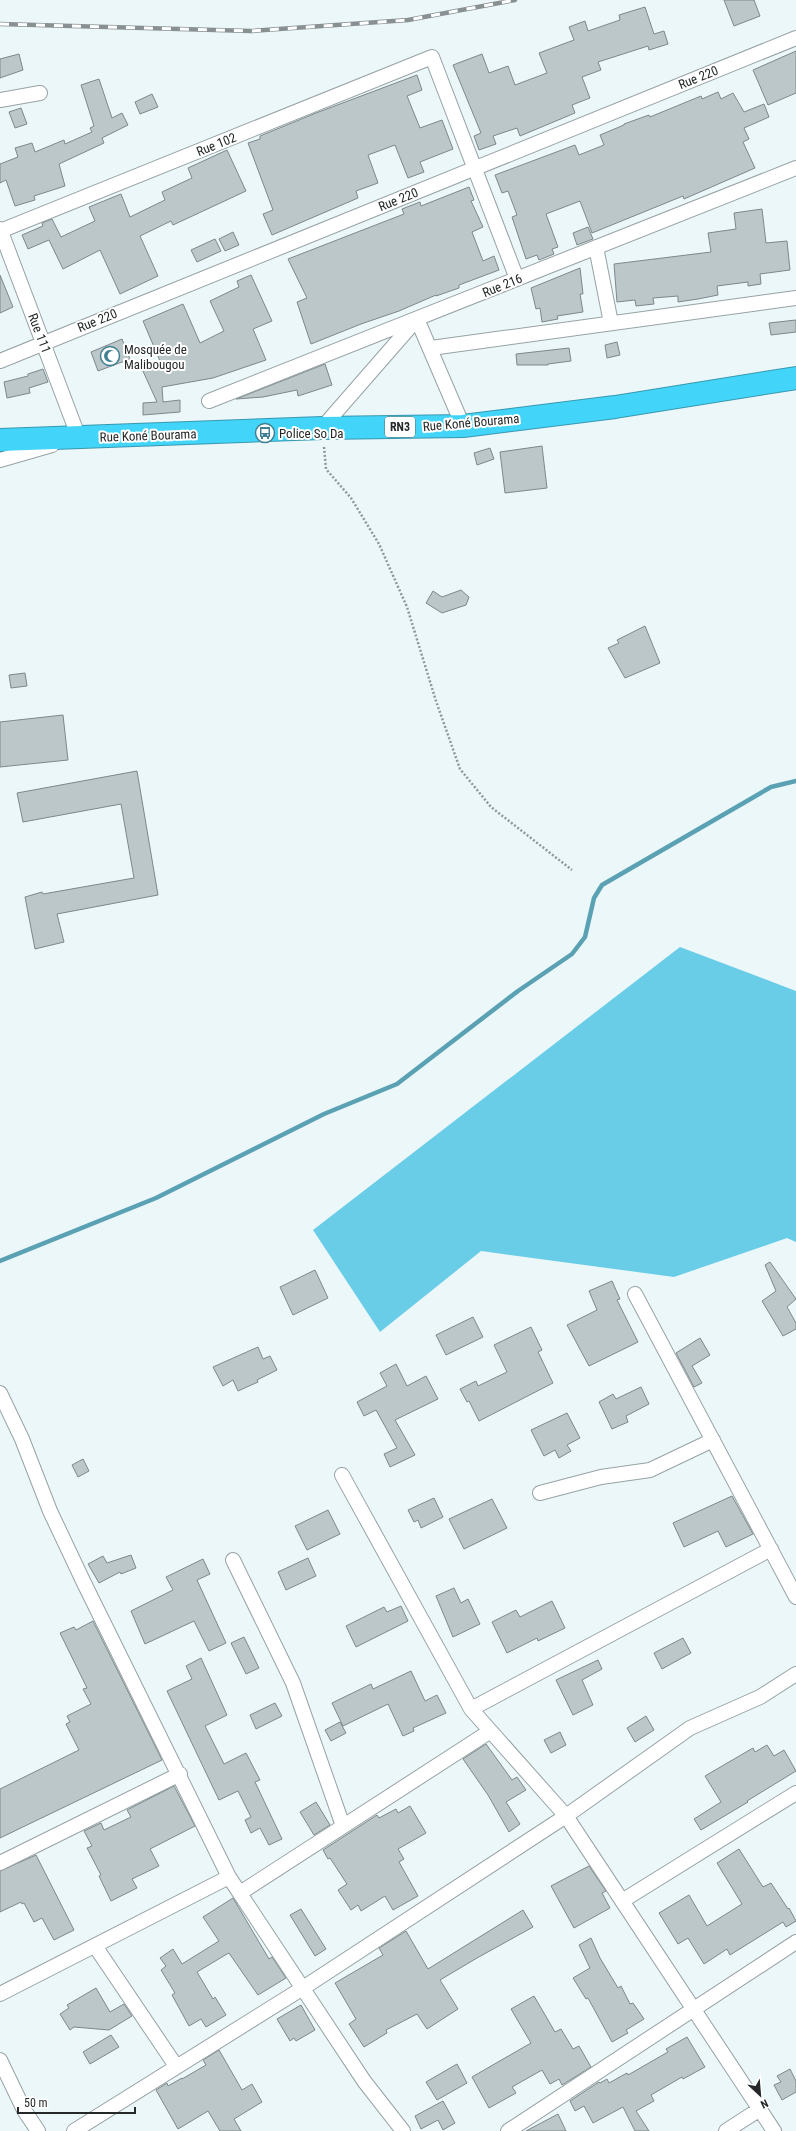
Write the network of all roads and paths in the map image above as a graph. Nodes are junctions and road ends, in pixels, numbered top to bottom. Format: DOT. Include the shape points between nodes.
graph roads {
  1 [pos="796,38"];
  2 [pos="40,93"];
  3 [pos="0,100"];
  4 [pos="474,168"];
  5 [pos="796,168"];
  6 [pos="0,230"];
  7 [pos="596,247"];
  8 [pos="517,279"];
  9 [pos="796,298"];
  10 [pos="417,319"];
  11 [pos="611,323"];
  12 [pos="43,342"];
  13 [pos="431,348"];
  14 [pos="0,361"];
  15 [pos="796,378"];
  16 [pos="209,401"];
  17 [pos="463,426"];
  18 [pos="322,428"];
  19 [pos="79,438"];
  20 [pos="0,440"];
  21 [pos="0,460"];
  22 [pos="572,870"];
  23 [pos="635,1294"];
  24 [pos="0,1393"];
  25 [pos="713,1440"];
  26 [pos="342,1475"];
  27 [pos="540,1493"];
  28 [pos="771,1549"];
  29 [pos="233,1560"];
  30 [pos="796,1597"];
  31 [pos="796,1674"];
  32 [pos="471,1709"];
  33 [pos="489,1732"];
  34 [pos="180,1774"];
  35 [pos="796,1793"];
  36 [pos="566,1816"];
  37 [pos="343,1826"];
  38 [pos="0,1863"];
  39 [pos="229,1877"];
  40 [pos="240,1893"];
  41 [pos="622,1901"];
  42 [pos="95,1946"];
  43 [pos="794,1949"];
  44 [pos="303,1988"];
  45 [pos="0,1994"];
  46 [pos="694,2009"];
  47 [pos="0,2060"];
  48 [pos="176,2066"];
  49 [pos="760,2109"];
  50 [pos="38,2131"];
  51 [pos="74,2131"];
  52 [pos="403,2131"];
  53 [pos="508,2131"];
  54 [pos="726,2131"];
  55 [pos="774,2131"];
  1 -- 4 [label="street, Rue 220"];
  2 -- 3 [label="street"];
  4 -- 6 [label="street, Rue 102" via="432,57"];
  4 -- 8 [label="street"];
  4 -- 12 [label="street, Rue 220"];
  5 -- 7 [label="street, Rue 216"];
  6 -- 12 [label="street, Rue 111"];
  7 -- 8 [label="street, Rue 216"];
  7 -- 11 [label="street"];
  8 -- 10 [label="street, Rue 216"];
  9 -- 11 [label="street"];
  10 -- 13 [label="street"];
  10 -- 16 [label="street, Rue 216"];
  10 -- 18 [label="street"];
  11 -- 13 [label="street"];
  12 -- 14 [label="street, Rue 220"];
  12 -- 19 [label="street, Rue 111"];
  13 -- 17 [label="street"];
  15 -- 17 [label="highway, Rue Koné Bourama / RN3" via="615,407"];
  17 -- 18 [label="highway, Rue Koné Bourama / RN3"];
  18 -- 19 [label="highway, Rue Koné Bourama / RN3"];
  18 -- 22 [label="path" via="326,469 351,498 379,544 407,608 460,769 491,807"];
  19 -- 20 [label="highway, Rue Koné Bourama / RN3"];
  19 -- 21 [label="street"];
  23 -- 25 [label="street"];
  24 -- 34 [label="street" via="84,1583"];
  25 -- 27 [label="street" via="650,1470 601,1477"];
  25 -- 28 [label="street"];
  26 -- 32 [label="street"];
  28 -- 30 [label="street"];
  28 -- 32 [label="street"];
  29 -- 37 [label="street" via="293,1683"];
  31 -- 36 [label="street" via="760,1697 690,1728"];
  32 -- 33 [label="street"];
  33 -- 36 [label="street"];
  33 -- 37 [label="street"];
  34 -- 38 [label="street"];
  34 -- 39 [label="street"];
  35 -- 41 [label="street"];
  36 -- 41 [label="street"];
  36 -- 44 [label="street"];
  37 -- 40 [label="street"];
  39 -- 40 [label="street"];
  39 -- 42 [label="street"];
  40 -- 44 [label="street"];
  41 -- 46 [label="street"];
  42 -- 45 [label="street"];
  42 -- 48 [label="street"];
  43 -- 46 [label="street"];
  44 -- 48 [label="street"];
  44 -- 52 [label="street" via="364,2081"];
  46 -- 49 [label="street"];
  46 -- 53 [label="street"];
  47 -- 50 [label="street" via="24,2110"];
  48 -- 51 [label="street"];
  49 -- 54 [label="street"];
  49 -- 55 [label="street"];
}
